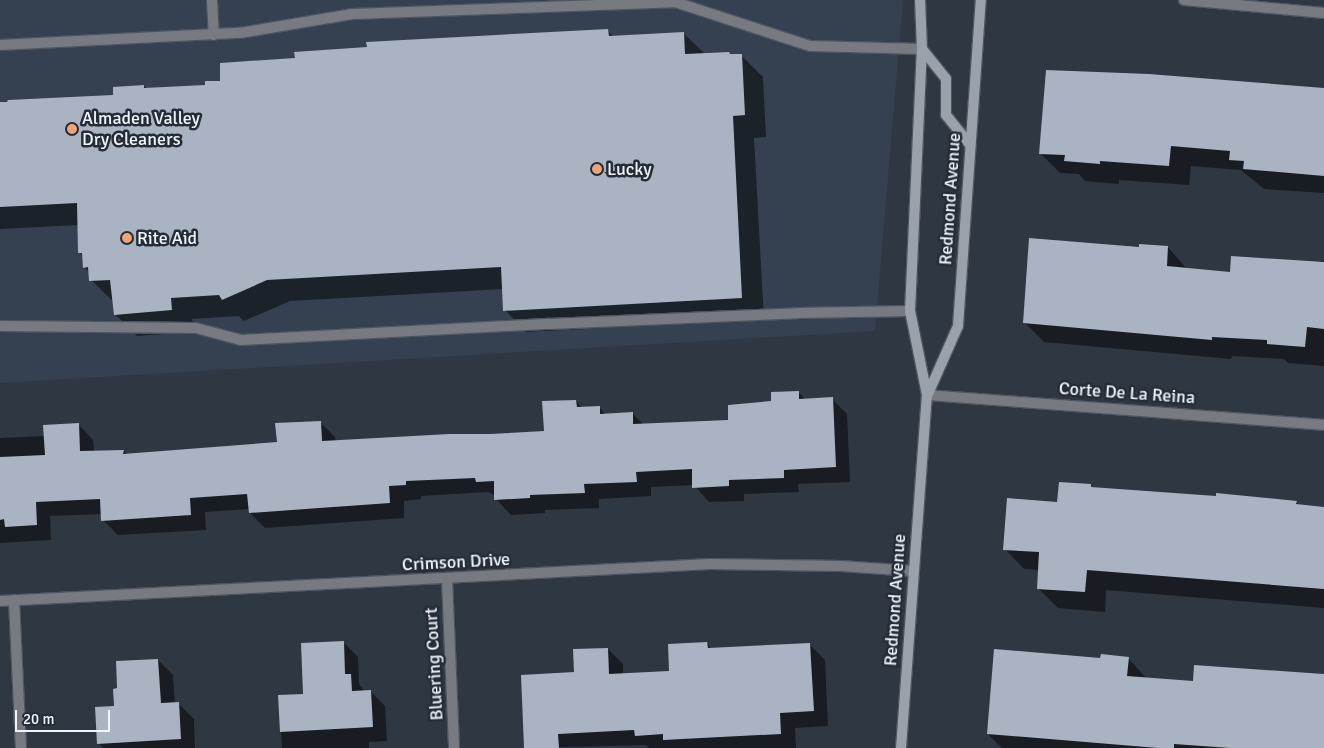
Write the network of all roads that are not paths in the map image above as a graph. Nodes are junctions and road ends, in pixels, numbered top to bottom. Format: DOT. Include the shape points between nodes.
graph roads {
  1 [pos="212,0"];
  2 [pos="920,0"];
  3 [pos="980,0"];
  4 [pos="1184,0"];
  5 [pos="1324,13"];
  6 [pos="214,35"];
  7 [pos="0,45"];
  8 [pos="922,50"];
  9 [pos="970,145"];
  10 [pos="910,311"];
  11 [pos="0,326"];
  12 [pos="928,394"];
  13 [pos="1324,425"];
  14 [pos="914,571"];
  15 [pos="447,579"];
  16 [pos="14,600"];
  17 [pos="0,601"];
  18 [pos="21,748"];
  19 [pos="454,748"];
  20 [pos="901,748"];
  1 -- 6 [label="street"];
  2 -- 8 [label="street, Redmond Avenue"];
  3 -- 9 [label="street, Redmond Avenue"];
  4 -- 5 [label="street"];
  6 -- 7 [label="street"];
  6 -- 8 [label="street" via="240,34 352,14 675,2 810,46"];
  8 -- 9 [label="street" via="946,79 946,115"];
  8 -- 10 [label="street, Redmond Avenue"];
  9 -- 12 [label="street, Redmond Avenue" via="958,326"];
  10 -- 11 [label="street" via="798,313 241,340 196,328"];
  10 -- 12 [label="street, Redmond Avenue"];
  12 -- 13 [label="street, Corte De La Reina"];
  12 -- 14 [label="street, Redmond Avenue"];
  14 -- 15 [label="street, Crimson Drive" via="710,564"];
  14 -- 20 [label="street, Redmond Avenue"];
  15 -- 16 [label="street, Crimson Drive"];
  15 -- 19 [label="street, Bluering Court"];
  16 -- 17 [label="street, Crimson Drive"];
  16 -- 18 [label="street"];
}
